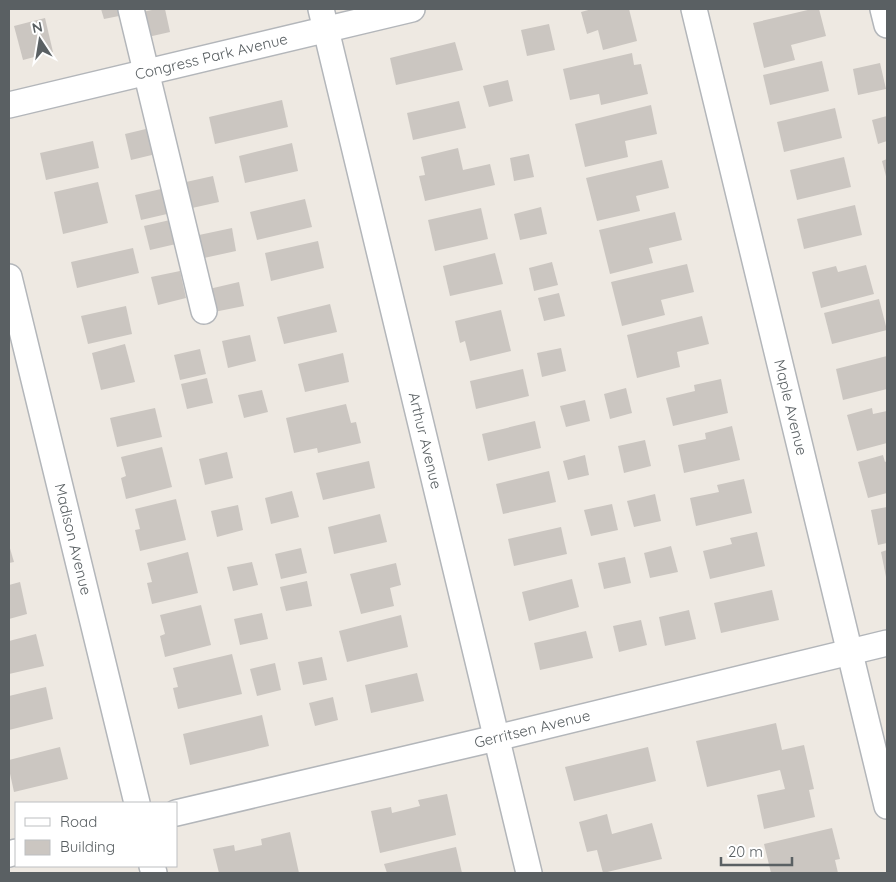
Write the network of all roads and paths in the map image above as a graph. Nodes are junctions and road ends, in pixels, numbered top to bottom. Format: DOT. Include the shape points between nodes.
graph roads {
  1 [pos="131,9"];
  2 [pos="412,9"];
  3 [pos="694,9"];
  4 [pos="883,9"];
  5 [pos="323,19"];
  6 [pos="887,26"];
  7 [pos="146,72"];
  8 [pos="9,105"];
  9 [pos="9,276"];
  10 [pos="204,311"];
  11 [pos="887,643"];
  12 [pos="849,652"];
  13 [pos="496,738"];
  14 [pos="137,802"];
  15 [pos="887,806"];
  16 [pos="178,813"];
  17 [pos="529,873"];
  1 -- 7 [label="street"];
  2 -- 5 [label="street, Congress Park Avenue"];
  3 -- 12 [label="street, Maple Avenue"];
  4 -- 6 [label="street"];
  5 -- 7 [label="street, Congress Park Avenue"];
  5 -- 13 [label="street, Arthur Avenue"];
  7 -- 8 [label="street, Congress Park Avenue"];
  7 -- 10 [label="street"];
  9 -- 14 [label="street, Madison Avenue"];
  11 -- 12 [label="street, Gerritsen Avenue"];
  12 -- 13 [label="street, Gerritsen Avenue"];
  12 -- 15 [label="street, Maple Avenue"];
  13 -- 16 [label="street, Gerritsen Avenue"];
  13 -- 17 [label="street, Arthur Avenue"];
}
